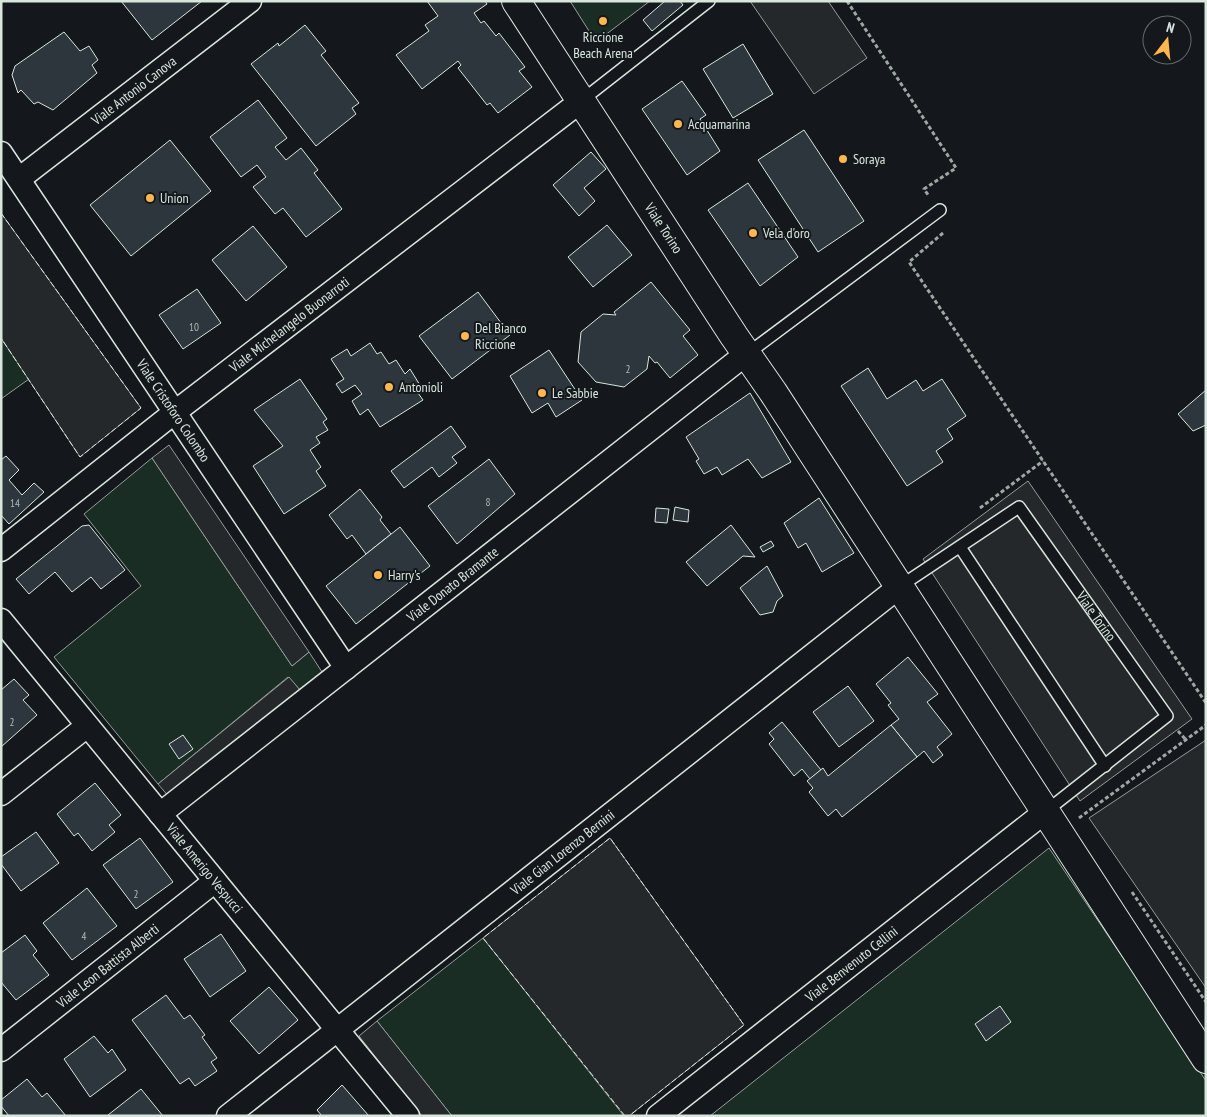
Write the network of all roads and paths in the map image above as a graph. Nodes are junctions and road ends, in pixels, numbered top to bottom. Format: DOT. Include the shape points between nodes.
graph roads {
  1 [pos="250,1"];
  2 [pos="516,1"];
  3 [pos="709,1"];
  4 [pos="847,1"];
  5 [pos="581,101"];
  6 [pos="1,153"];
  7 [pos="19,179"];
  8 [pos="940,210"];
  9 [pos="746,354"];
  10 [pos="175,412"];
  11 [pos="960,546"];
  12 [pos="1,550"];
  13 [pos="898,588"];
  14 [pos="1,620"];
  15 [pos="346,668"];
  16 [pos="1206,703"];
  17 [pos="1206,725"];
  18 [pos="87,726"];
  19 [pos="1105,766"];
  20 [pos="1,794"];
  21 [pos="160,814"];
  22 [pos="1052,823"];
  23 [pos="215,881"];
  24 [pos="337,1030"];
  25 [pos="1202,1044"];
  26 [pos="1,1050"];
  27 [pos="228,1116"];
  28 [pos="408,1116"];
  29 [pos="658,1116"];
  1 -- 7 [label="street, Viale Antonio Canova"];
  2 -- 5 [label="street, Viale Torino"];
  3 -- 5 [label="lane"];
  4 -- 8 [label="path" via="956,168 924,189"];
  5 -- 9 [label="street, Viale Torino"];
  5 -- 10 [label="street, Viale Michelangelo Buonarroti"];
  6 -- 7 [label="street, Viale Cristoforo Colombo"];
  7 -- 10 [label="street, Viale Cristoforo Colombo"];
  8 -- 9 [label="lane"];
  8 -- 16 [label="path" via="952,226 909,262"];
  9 -- 13 [label="street, Viale Torino"];
  9 -- 15 [label="street, Viale Donato Bramante"];
  10 -- 12 [label="street, Viale Michelangelo Buonarroti"];
  10 -- 15 [label="street, Viale Cristoforo Colombo"];
  11 -- 13 [label="lane, Viale Torino"];
  11 -- 19 [label="lane"];
  11 -- 19 [label="lane, Viale Torino" via="1020,507 1167,716"];
  13 -- 22 [label="street, Viale Torino"];
  13 -- 24 [label="street, Viale Gian Lorenzo Bernini"];
  14 -- 18 [label="street, Viale Amerigo Vespucci"];
  15 -- 21 [label="street, Viale Donato Bramante"];
  17 -- 22 [label="path"];
  18 -- 20 [label="street"];
  18 -- 21 [label="street, Viale Amerigo Vespucci"];
  19 -- 22 [label="lane, Viale Torino"];
  21 -- 23 [label="street, Viale Amerigo Vespucci"];
  22 -- 25 [label="street, Viale Torino"];
  22 -- 29 [label="street, Viale Benvenuto Cellini"];
  23 -- 24 [label="street, Viale Amerigo Vespucci"];
  23 -- 26 [label="street, Viale Leon Battista Alberti"];
  24 -- 27 [label="street, Viale Gian Lorenzo Bernini"];
  24 -- 28 [label="street, Viale Amerigo Vespucci"];
}
